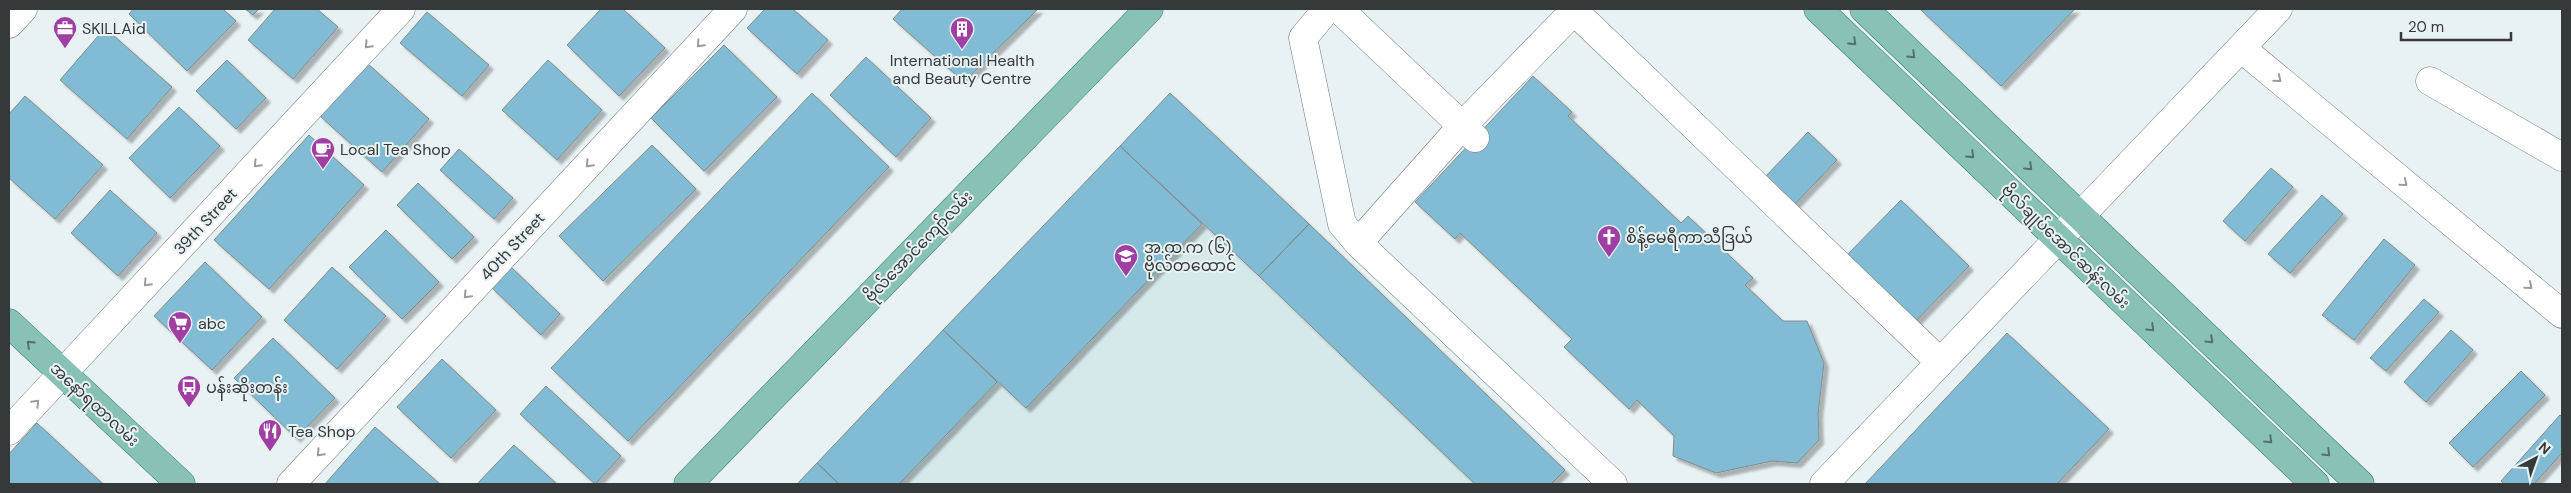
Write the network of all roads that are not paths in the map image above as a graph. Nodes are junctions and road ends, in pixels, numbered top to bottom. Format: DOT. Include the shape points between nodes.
graph roads {
  1 [pos="23,9"];
  2 [pos="401,9"];
  3 [pos="733,9"];
  4 [pos="1149,9"];
  5 [pos="1327,9"];
  6 [pos="1339,9"];
  7 [pos="1818,9"];
  8 [pos="1864,9"];
  9 [pos="2278,9"];
  10 [pos="1573,10"];
  11 [pos="9,24"];
  12 [pos="2241,48"];
  13 [pos="2430,81"];
  14 [pos="1469,132"];
  15 [pos="2562,156"];
  16 [pos="2081,217"];
  17 [pos="2060,240"];
  18 [pos="1358,243"];
  19 [pos="2562,314"];
  20 [pos="9,324"];
  21 [pos="1940,362"];
  22 [pos="63,374"];
  23 [pos="9,431"];
  24 [pos="181,484"];
  25 [pos="291,484"];
  26 [pos="688,484"];
  27 [pos="1613,484"];
  28 [pos="1824,484"];
  29 [pos="2315,484"];
  30 [pos="2360,484"];
  1 -- 11 [label="street"];
  2 -- 22 [label="street, 39th Street, one-way"];
  3 -- 25 [label="street, 40th Street, one-way"];
  4 -- 26 [label="main road, ဗိုလ်အောင်ကျော်လမ်း"];
  5 -- 18 [label="street" via="1303,38 1342,224"];
  6 -- 14 [label="street"];
  7 -- 17 [label="main road, ဗိုလ်ချုပ်အောင်ဆန်းလမ်း, one-way"];
  8 -- 16 [label="main road, ဗိုလ်ချုပ်အောင်ဆန်းလမ်း, one-way"];
  9 -- 12 [label="street"];
  10 -- 14 [label="street"];
  10 -- 21 [label="street"];
  12 -- 16 [label="street"];
  12 -- 19 [label="street, one-way"];
  13 -- 15 [label="street"];
  14 -- 18 [label="street"];
  16 -- 17 [label="street"];
  16 -- 30 [label="main road, ဗိုလ်ချုပ်အောင်ဆန်းလမ်း, one-way"];
  17 -- 21 [label="street"];
  17 -- 29 [label="main road, ဗိုလ်ချုပ်အောင်ဆန်းလမ်း, one-way"];
  18 -- 27 [label="street"];
  22 -- 20 [label="main road, အနော်ရထာလမ်း, one-way"];
  21 -- 28 [label="street"];
  23 -- 22 [label="street, 39th Street, one-way"];
  22 -- 24 [label="main road, အနော်ရထာလမ်း"];
}
